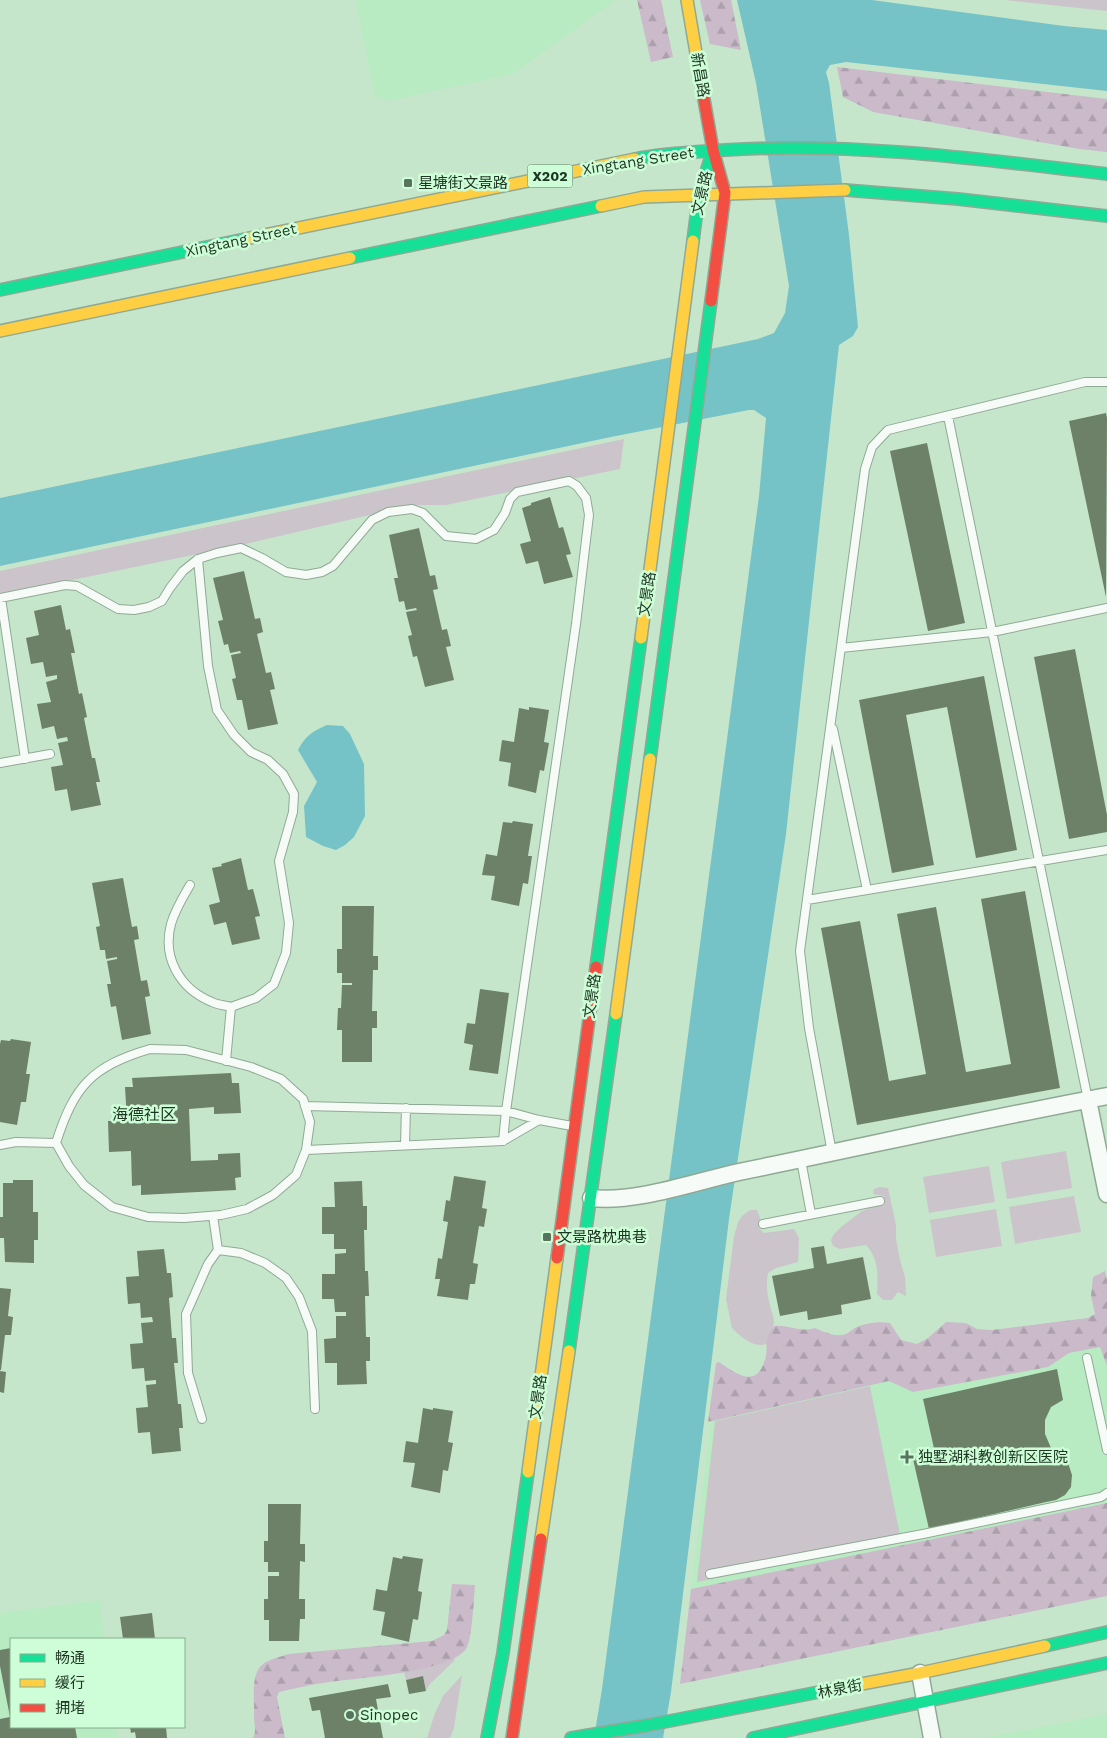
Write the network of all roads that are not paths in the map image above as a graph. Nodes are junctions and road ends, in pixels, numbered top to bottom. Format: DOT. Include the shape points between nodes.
graph roads {
  1 [pos="687,0"];
  2 [pos="713,150"];
  3 [pos="1107,174"];
  4 [pos="725,193"];
  5 [pos="699,194"];
  6 [pos="1107,216"];
  7 [pos="0,290"];
  8 [pos="0,331"];
  9 [pos="1107,382"];
  10 [pos="948,416"];
  11 [pos="198,559"];
  12 [pos="0,598"];
  13 [pos="1107,608"];
  14 [pos="992,632"];
  15 [pos="841,648"];
  16 [pos="831,722"];
  17 [pos="50,754"];
  18 [pos="26,759"];
  19 [pos="0,763"];
  20 [pos="1107,850"];
  21 [pos="1039,861"];
  22 [pos="190,885"];
  23 [pos="867,890"];
  24 [pos="807,900"];
  25 [pos="231,1006"];
  26 [pos="226,1060"];
  27 [pos="1107,1096"];
  28 [pos="1088,1100"];
  29 [pos="305,1106"];
  30 [pos="406,1108"];
  31 [pos="506,1111"];
  32 [pos="539,1120"];
  33 [pos="574,1126"];
  34 [pos="503,1141"];
  35 [pos="56,1143"];
  36 [pos="0,1145"];
  37 [pos="405,1145"];
  38 [pos="306,1150"];
  39 [pos="832,1153"];
  40 [pos="800,1160"];
  41 [pos="1107,1194"];
  42 [pos="591,1198"];
  43 [pos="880,1201"];
  44 [pos="811,1214"];
  45 [pos="213,1216"];
  46 [pos="763,1224"];
  47 [pos="218,1250"];
  48 [pos="1088,1358"];
  49 [pos="316,1409"];
  50 [pos="1104,1417"];
  51 [pos="202,1419"];
  52 [pos="1107,1450"];
  53 [pos="1107,1494"];
  54 [pos="710,1574"];
  55 [pos="1107,1632"];
  56 [pos="1107,1663"];
  57 [pos="920,1673"];
  58 [pos="926,1702"];
  59 [pos="487,1738"];
  60 [pos="512,1738"];
  61 [pos="571,1738"];
  62 [pos="753,1738"];
  63 [pos="932,1738"];
  1 -- 2 [label="main road, 新昌路"];
  2 -- 3 [label="main road, Xingtang Street / X202" via="842,148 961,157"];
  2 -- 4 [label="main road, 文景路"];
  2 -- 5 [label="main road, 文景路"];
  2 -- 7 [label="main road, Xingtang Street / X202" via="643,157"];
  4 -- 5 [label="main road"];
  4 -- 6 [label="main road" via="843,190"];
  4 -- 42 [label="main road, 文景路"];
  5 -- 8 [label="main road" via="644,197"];
  5 -- 33 [label="main road, 文景路"];
  9 -- 10 [label="lane" via="1085,382"];
  10 -- 14 [label="lane"];
  10 -- 15 [label="lane" via="888,430 872,447 864,469"];
  11 -- 12 [label="lane" via="183,571 162,601 134,610 118,609 87,590 65,585"];
  11 -- 25 [label="lane" via="208,666 217,710 234,735 251,752 268,760 283,774 294,794 293,812 278,860 289,923 286,953 274,984 256,998"];
  11 -- 31 [label="lane" via="241,548 286,572 306,575 333,566 372,520 388,512 412,509 423,513 446,536 476,539 494,530 510,498 517,492 569,481 586,498 589,515 576,624"];
  12 -- 18 [label="lane"];
  13 -- 14 [label="lane"];
  14 -- 15 [label="lane"];
  14 -- 21 [label="lane"];
  15 -- 16 [label="lane"];
  16 -- 23 [label="lane"];
  16 -- 24 [label="lane"];
  17 -- 18 [label="lane"];
  18 -- 19 [label="lane"];
  20 -- 21 [label="lane"];
  21 -- 23 [label="lane"];
  21 -- 28 [label="lane"];
  22 -- 25 [label="lane" via="171,924 169,948 174,969 188,987 212,1003"];
  23 -- 24 [label="lane"];
  24 -- 39 [label="lane" via="800,951 802,977"];
  25 -- 26 [label="lane"];
  26 -- 29 [label="lane" via="281,1079 303,1099"];
  26 -- 35 [label="lane" via="186,1050 150,1049 131,1054 91,1076 74,1098"];
  27 -- 28 [label="street"];
  28 -- 39 [label="street"];
  28 -- 41 [label="street"];
  29 -- 30 [label="lane"];
  29 -- 38 [label="lane" via="310,1122"];
  30 -- 31 [label="lane"];
  30 -- 37 [label="lane"];
  31 -- 32 [label="lane"];
  31 -- 34 [label="lane"];
  32 -- 33 [label="lane"];
  32 -- 34 [label="lane"];
  33 -- 59 [label="main road, 文景路" via="503,1653"];
  34 -- 37 [label="lane"];
  35 -- 36 [label="lane"];
  35 -- 45 [label="lane" via="84,1185 112,1207 148,1216"];
  37 -- 38 [label="lane"];
  38 -- 45 [label="lane" via="296,1176 273,1195 247,1209"];
  39 -- 40 [label="street"];
  40 -- 42 [label="street" via="656,1192 609,1200"];
  40 -- 44 [label="lane"];
  42 -- 60 [label="main road, 文景路"];
  43 -- 44 [label="lane"];
  44 -- 46 [label="lane"];
  45 -- 47 [label="lane"];
  47 -- 49 [label="lane" via="241,1252 265,1263 286,1278 299,1297 312,1331"];
  47 -- 51 [label="lane" via="208,1264 186,1314 188,1373"];
  48 -- 50 [label="lane"];
  50 -- 52 [label="lane"];
  53 -- 54 [label="lane" via="923,1534"];
  55 -- 57 [label="main road, 林泉街"];
  56 -- 58 [label="main road, 林泉街"];
  57 -- 58 [label="street"];
  57 -- 61 [label="main road, 林泉街"];
  58 -- 62 [label="main road, 林泉街"];
  58 -- 63 [label="street"];
}
